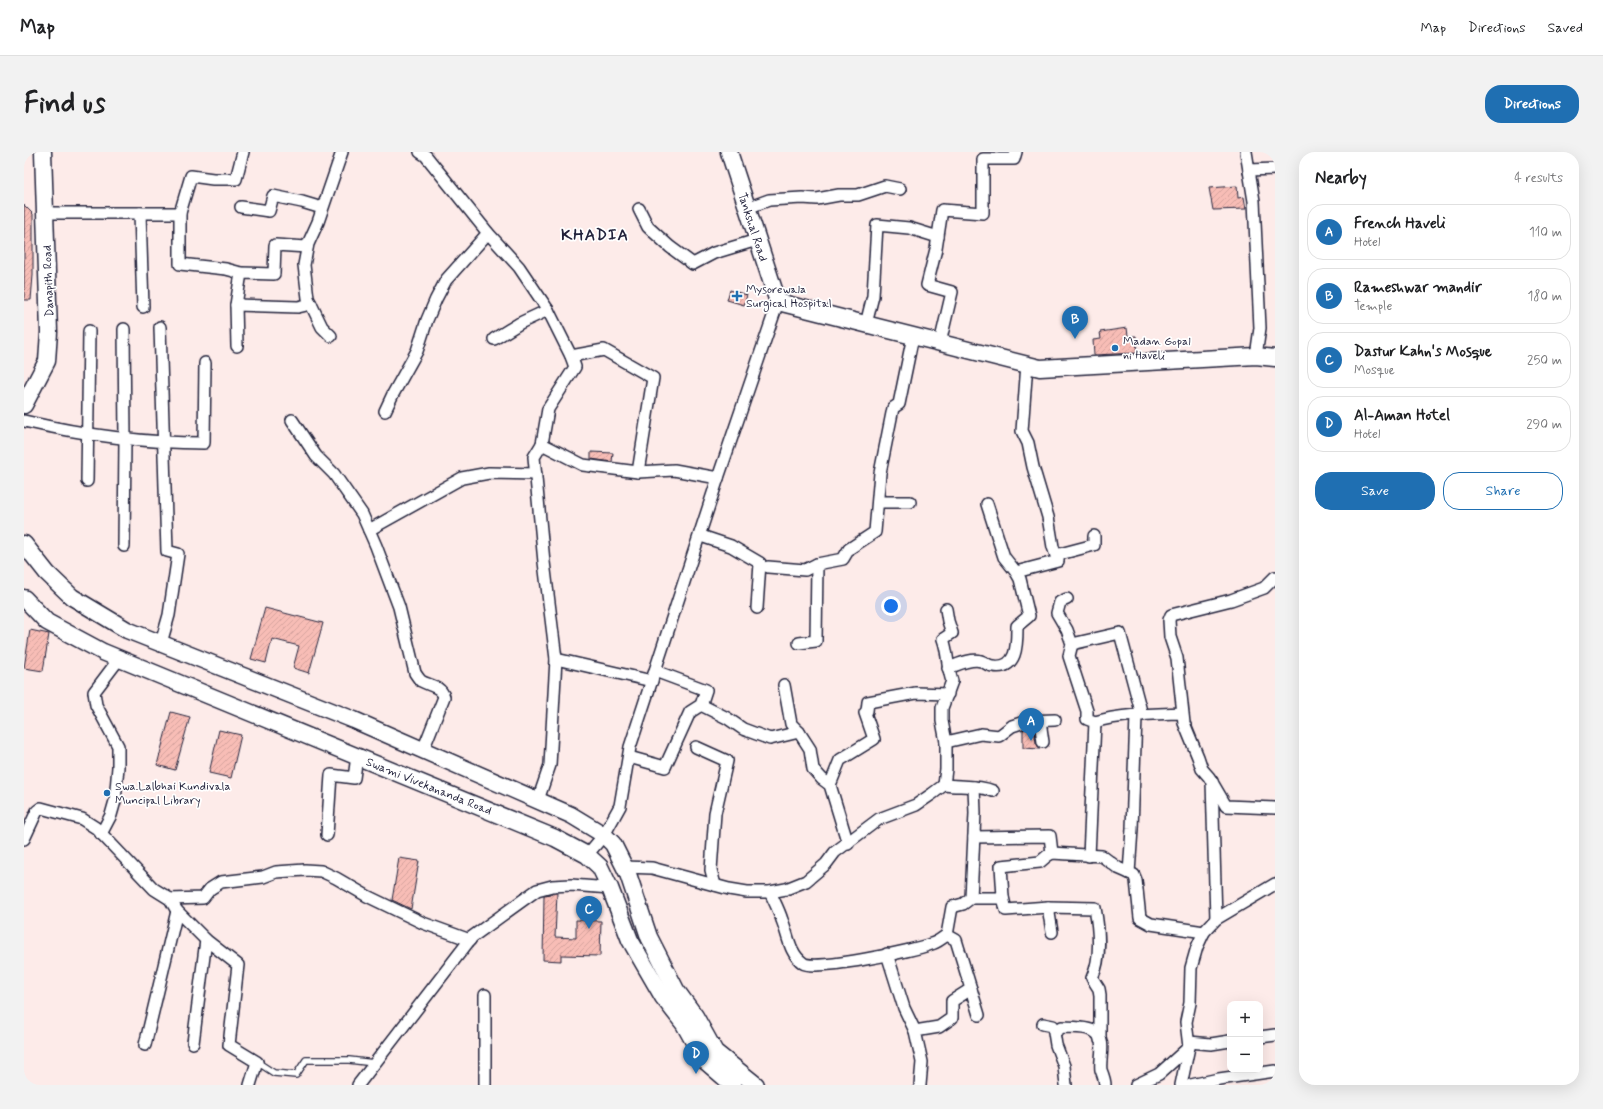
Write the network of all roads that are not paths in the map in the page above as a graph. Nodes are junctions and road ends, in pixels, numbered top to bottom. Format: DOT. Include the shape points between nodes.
graph roads {
  1 [pos="43,152"];
  2 [pos="242,152"];
  3 [pos="342,152"];
  4 [pos="420,152"];
  5 [pos="729,152"];
  6 [pos="1016,152"];
  7 [pos="1246,152"];
  8 [pos="1275,169"];
  9 [pos="1249,170"];
  10 [pos="900,189"];
  11 [pos="241,207"];
  12 [pos="322,208"];
  13 [pos="747,208"];
  14 [pos="639,209"];
  15 [pos="45,213"];
  16 [pos="140,213"];
  17 [pos="180,213"];
  18 [pos="488,233"];
  19 [pos="938,237"];
  20 [pos="757,240"];
  21 [pos="307,247"];
  22 [pos="241,273"];
  23 [pos="778,302"];
  24 [pos="311,304"];
  25 [pos="236,305"];
  26 [pos="143,307"];
  27 [pos="548,310"];
  28 [pos="866,324"];
  29 [pos="160,327"];
  30 [pos="124,329"];
  31 [pos="89,331"];
  32 [pos="331,336"];
  33 [pos="913,336"];
  34 [pos="494,339"];
  35 [pos="940,343"];
  36 [pos="237,346"];
  37 [pos="571,356"];
  38 [pos="1256,356"];
  39 [pos="1275,358"];
  40 [pos="205,363"];
  41 [pos="1027,364"];
  42 [pos="24,405"];
  43 [pos="385,411"];
  44 [pos="292,420"];
  45 [pos="24,421"];
  46 [pos="88,434"];
  47 [pos="125,439"];
  48 [pos="164,443"];
  49 [pos="542,444"];
  50 [pos="638,472"];
  51 [pos="536,474"];
  52 [pos="718,478"];
  53 [pos="87,481"];
  54 [pos="878,502"];
  55 [pos="910,502"];
  56 [pos="986,504"];
  57 [pos="369,530"];
  58 [pos="701,536"];
  59 [pos="1094,536"];
  60 [pos="24,544"];
  61 [pos="124,546"];
  62 [pos="1056,555"];
  63 [pos="817,564"];
  64 [pos="768,567"];
  65 [pos="1016,572"];
  66 [pos="1275,577"];
  67 [pos="24,598"];
  68 [pos="1067,599"];
  69 [pos="757,608"];
  70 [pos="946,609"];
  71 [pos="161,643"];
  72 [pos="799,643"];
  73 [pos="1072,644"];
  74 [pos="119,659"];
  75 [pos="556,659"];
  76 [pos="948,668"];
  77 [pos="654,676"];
  78 [pos="784,684"];
  79 [pos="948,694"];
  80 [pos="701,705"];
  81 [pos="1182,713"];
  82 [pos="1139,716"];
  83 [pos="1055,720"];
  84 [pos="1040,721"];
  85 [pos="1095,722"];
  86 [pos="798,732"];
  87 [pos="946,742"];
  88 [pos="1043,742"];
  89 [pos="696,747"];
  90 [pos="423,750"];
  91 [pos="357,756"];
  92 [pos="629,757"];
  93 [pos="1212,781"];
  94 [pos="830,785"];
  95 [pos="944,785"];
  96 [pos="974,787"];
  97 [pos="993,791"];
  98 [pos="538,800"];
  99 [pos="1275,808"];
  100 [pos="101,834"];
  101 [pos="327,835"];
  102 [pos="604,836"];
  103 [pos="974,837"];
  104 [pos="24,839"];
  105 [pos="848,844"];
  106 [pos="1052,854"];
  107 [pos="587,855"];
  108 [pos="1089,856"];
  109 [pos="625,867"];
  110 [pos="1129,873"];
  111 [pos="715,884"];
  112 [pos="1275,884"];
  113 [pos="610,888"];
  114 [pos="770,892"];
  115 [pos="971,898"];
  116 [pos="1003,898"];
  117 [pos="170,899"];
  118 [pos="1048,907"];
  119 [pos="177,911"];
  120 [pos="1216,919"];
  121 [pos="1052,932"];
  122 [pos="1204,932"];
  123 [pos="947,935"];
  124 [pos="206,940"];
  125 [pos="470,940"];
  126 [pos="887,954"];
  127 [pos="971,990"];
  128 [pos="485,995"];
  129 [pos="979,1014"];
  130 [pos="1043,1024"];
  131 [pos="915,1031"];
  132 [pos="1055,1032"];
  133 [pos="1275,1035"];
  134 [pos="1263,1037"];
  135 [pos="1100,1040"];
  136 [pos="1227,1042"];
  137 [pos="193,1043"];
  138 [pos="145,1045"];
  139 [pos="1189,1045"];
  140 [pos="257,1062"];
  141 [pos="374,1063"];
  142 [pos="1275,1071"];
  143 [pos="250,1085"];
  144 [pos="358,1085"];
  145 [pos="485,1085"];
  146 [pos="733,1085"];
  147 [pos="756,1085"];
  148 [pos="920,1085"];
  149 [pos="1066,1085"];
  150 [pos="1105,1085"];
  151 [pos="1136,1085"];
  152 [pos="1181,1085"];
  153 [pos="1191,1085"];
  1 -- 15 [label="main road, Danapith Road"];
  2 -- 17 [label="street" via="236,179 191,176"];
  3 -- 12 [label="street"];
  4 -- 18 [label="street" via="426,156"];
  5 -- 13 [label="main road, Tankshal Road"];
  6 -- 19 [label="street" via="1014,159 983,159 983,213 942,210"];
  7 -- 9 [label="street"];
  8 -- 9 [label="street"];
  9 -- 38 [label="street" via="1254,201 1260,328"];
  10 -- 13 [label="street" via="885,186 858,195 769,200"];
  11 -- 12 [label="street" via="270,211 273,196"];
  12 -- 21 [label="street"];
  13 -- 20 [label="main road, Tankshal Road"];
  14 -- 20 [label="street" via="648,227 693,264 714,253"];
  15 -- 16 [label="street"];
  15 -- 42 [label="main road, Danapith Road" via="49,332 47,361"];
  16 -- 17 [label="street"];
  16 -- 26 [label="street"];
  17 -- 22 [label="street" via="180,264"];
  18 -- 27 [label="street" via="519,267"];
  18 -- 43 [label="street" via="446,280 430,313 418,351"];
  19 -- 28 [label="street" via="909,228 878,225 873,296"];
  19 -- 35 [label="street" via="927,285 952,292"];
  20 -- 23 [label="main road, Tankshal Road"];
  21 -- 22 [label="street" via="275,245 274,274"];
  21 -- 24 [label="street" via="304,272"];
  22 -- 25 [label="street"];
  23 -- 28 [label="main road"];
  23 -- 52 [label="street"];
  24 -- 25 [label="street" via="298,307"];
  24 -- 32 [label="street" via="322,327"];
  25 -- 36 [label="street"];
  27 -- 34 [label="street"];
  27 -- 37 [label="street"];
  28 -- 33 [label="main road"];
  29 -- 48 [label="street"];
  30 -- 47 [label="street"];
  31 -- 46 [label="street"];
  33 -- 35 [label="main road"];
  33 -- 54 [label="street" via="899,404 893,408 880,474"];
  35 -- 41 [label="main road"];
  37 -- 49 [label="street" via="574,367 548,409"];
  37 -- 50 [label="street" via="604,350 653,378"];
  38 -- 39 [label="main road"];
  38 -- 41 [label="main road" via="1040,368"];
  40 -- 48 [label="street" via="204,443"];
  41 -- 62 [label="street" via="1022,431 1028,443"];
  44 -- 57 [label="street" via="316,456 334,474 362,514"];
  45 -- 46 [label="street"];
  46 -- 47 [label="street"];
  46 -- 53 [label="street"];
  47 -- 48 [label="street"];
  47 -- 61 [label="street"];
  48 -- 71 [label="street" via="167,550 178,554"];
  49 -- 50 [label="street" via="583,465"];
  49 -- 51 [label="street" via="534,457"];
  50 -- 52 [label="street" via="674,470"];
  51 -- 57 [label="street" via="489,473 462,478"];
  51 -- 75 [label="street"];
  52 -- 58 [label="street"];
  54 -- 55 [label="street"];
  54 -- 63 [label="street" via="875,532 849,550 843,559"];
  56 -- 65 [label="street" via="1004,557"];
  57 -- 90 [label="street" via="399,607 415,673 420,680 443,692 444,697"];
  58 -- 69 [label="street" via="731,546 760,563"];
  58 -- 77 [label="street"];
  59 -- 62 [label="street" via="1094,546"];
  60 -- 71 [label="main road" via="47,573 72,597 127,630"];
  62 -- 65 [label="street" via="1058,561"];
  63 -- 64 [label="street" via="805,570"];
  63 -- 72 [label="street" via="816,640"];
  65 -- 76 [label="street" via="1029,616 1017,626 1014,657 1004,666 973,661"];
  66 -- 81 [label="street" via="1264,588 1231,600 1171,615 1168,620 1177,658"];
  67 -- 74 [label="main road, Swami Vivekananda Road" via="47,622"];
  68 -- 73 [label="street" via="1060,602 1057,613"];
  70 -- 76 [label="street" via="952,632 943,639"];
  71 -- 90 [label="main road"];
  73 -- 82 [label="street" via="1120,633"];
  73 -- 85 [label="street" via="1069,656 1087,711 1087,719"];
  74 -- 91 [label="main road, Swami Vivekananda Road"];
  74 -- 100 [label="street" via="94,692 96,704 118,746 115,801 111,816"];
  75 -- 77 [label="street"];
  75 -- 98 [label="street" via="550,765"];
  76 -- 79 [label="street" via="952,681"];
  77 -- 80 [label="street" via="706,690"];
  77 -- 92 [label="street"];
  78 -- 86 [label="street" via="791,724"];
  79 -- 87 [label="street" via="942,708"];
  79 -- 94 [label="street" via="916,693 868,702 865,713 874,740 840,760"];
  80 -- 86 [label="street" via="743,729 770,739"];
  80 -- 92 [label="street" via="690,712 665,767"];
  81 -- 82 [label="street"];
  81 -- 93 [label="street" via="1202,769"];
  82 -- 85 [label="street"];
  82 -- 110 [label="street"];
  83 -- 84 [label="street"];
  84 -- 87 [label="street" via="1027,721 1012,726 999,736 981,734"];
  84 -- 88 [label="street"];
  85 -- 108 [label="street"];
  86 -- 94 [label="street" via="810,749 814,769"];
  87 -- 95 [label="street"];
  89 -- 111 [label="street" via="727,761 715,813 710,870"];
  90 -- 98 [label="main road"];
  91 -- 101 [label="street" via="354,778 331,775"];
  91 -- 107 [label="main road, Swami Vivekananda Road" via="555,838"];
  92 -- 102 [label="street" via="620,806"];
  93 -- 99 [label="street" via="1226,806"];
  93 -- 120 [label="street"];
  94 -- 105 [label="street"];
  95 -- 96 [label="street"];
  95 -- 105 [label="street" via="916,805 879,819"];
  96 -- 97 [label="street" via="984,787"];
  96 -- 103 [label="street"];
  98 -- 102 [label="main road" via="571,815"];
  100 -- 104 [label="street" via="82,819 41,808 37,811"];
  100 -- 117 [label="street" via="154,889"];
  102 -- 107 [label="street"];
  102 -- 109 [label="main road" via="613,844"];
  103 -- 106 [label="street" via="1050,836"];
  103 -- 115 [label="street"];
  105 -- 114 [label="street" via="835,852 826,864 806,881"];
  106 -- 108 [label="street"];
  106 -- 116 [label="street" via="1040,862 1002,866"];
  107 -- 113 [label="main road, Swami Vivekananda Road" via="600,867"];
  108 -- 110 [label="street" via="1102,856"];
  109 -- 111 [label="street" via="652,868"];
  109 -- 147 [label="main road" via="649,937 676,990 695,1016 715,1052"];
  110 -- 122 [label="street" via="1134,875 1136,880 1140,918 1150,924"];
  111 -- 114 [label="street" via="747,892"];
  112 -- 120 [label="street"];
  113 -- 125 [label="street" via="571,885 537,890"];
  113 -- 146 [label="main road, Swami Vivekananda Road" via="630,940 663,997 684,1024 704,1060"];
  114 -- 126 [label="street" via="788,940 804,964 814,966 844,963"];
  115 -- 116 [label="street"];
  115 -- 123 [label="street" via="952,907"];
  116 -- 118 [label="street" via="1006,910"];
  117 -- 119 [label="street"];
  117 -- 125 [label="street" via="203,898 210,889 221,882 263,877 276,872 321,871 423,923"];
  118 -- 121 [label="street"];
  118 -- 135 [label="street" via="1097,904 1099,947 1097,967 1092,978 1099,989"];
  119 -- 124 [label="street"];
  119 -- 138 [label="street"];
  120 -- 122 [label="street"];
  122 -- 139 [label="street" via="1191,968 1190,1003 1186,1022"];
  123 -- 126 [label="street" via="932,944"];
  123 -- 127 [label="street" via="956,940"];
  124 -- 137 [label="street"];
  124 -- 140 [label="street" via="238,965 230,1045"];
  125 -- 141 [label="street"];
  126 -- 131 [label="street" via="904,1008"];
  127 -- 129 [label="street"];
  127 -- 131 [label="street" via="952,1001 952,1018 938,1027"];
  128 -- 145 [label="street"];
  130 -- 132 [label="street" via="1053,1026"];
  131 -- 148 [label="street" via="922,1062"];
  132 -- 135 [label="street" via="1062,1027 1088,1029 1096,1032"];
  132 -- 149 [label="street"];
  133 -- 134 [label="street"];
  135 -- 150 [label="street" via="1101,1069"];
  136 -- 139 [label="street"];
  139 -- 151 [label="street" via="1159,1074"];
  139 -- 152 [label="street"];
  140 -- 141 [label="lane" via="274,1073 296,1075 306,1060"];
  140 -- 143 [label="street"];
  141 -- 144 [label="street"];
  142 -- 153 [label="street"];
}
